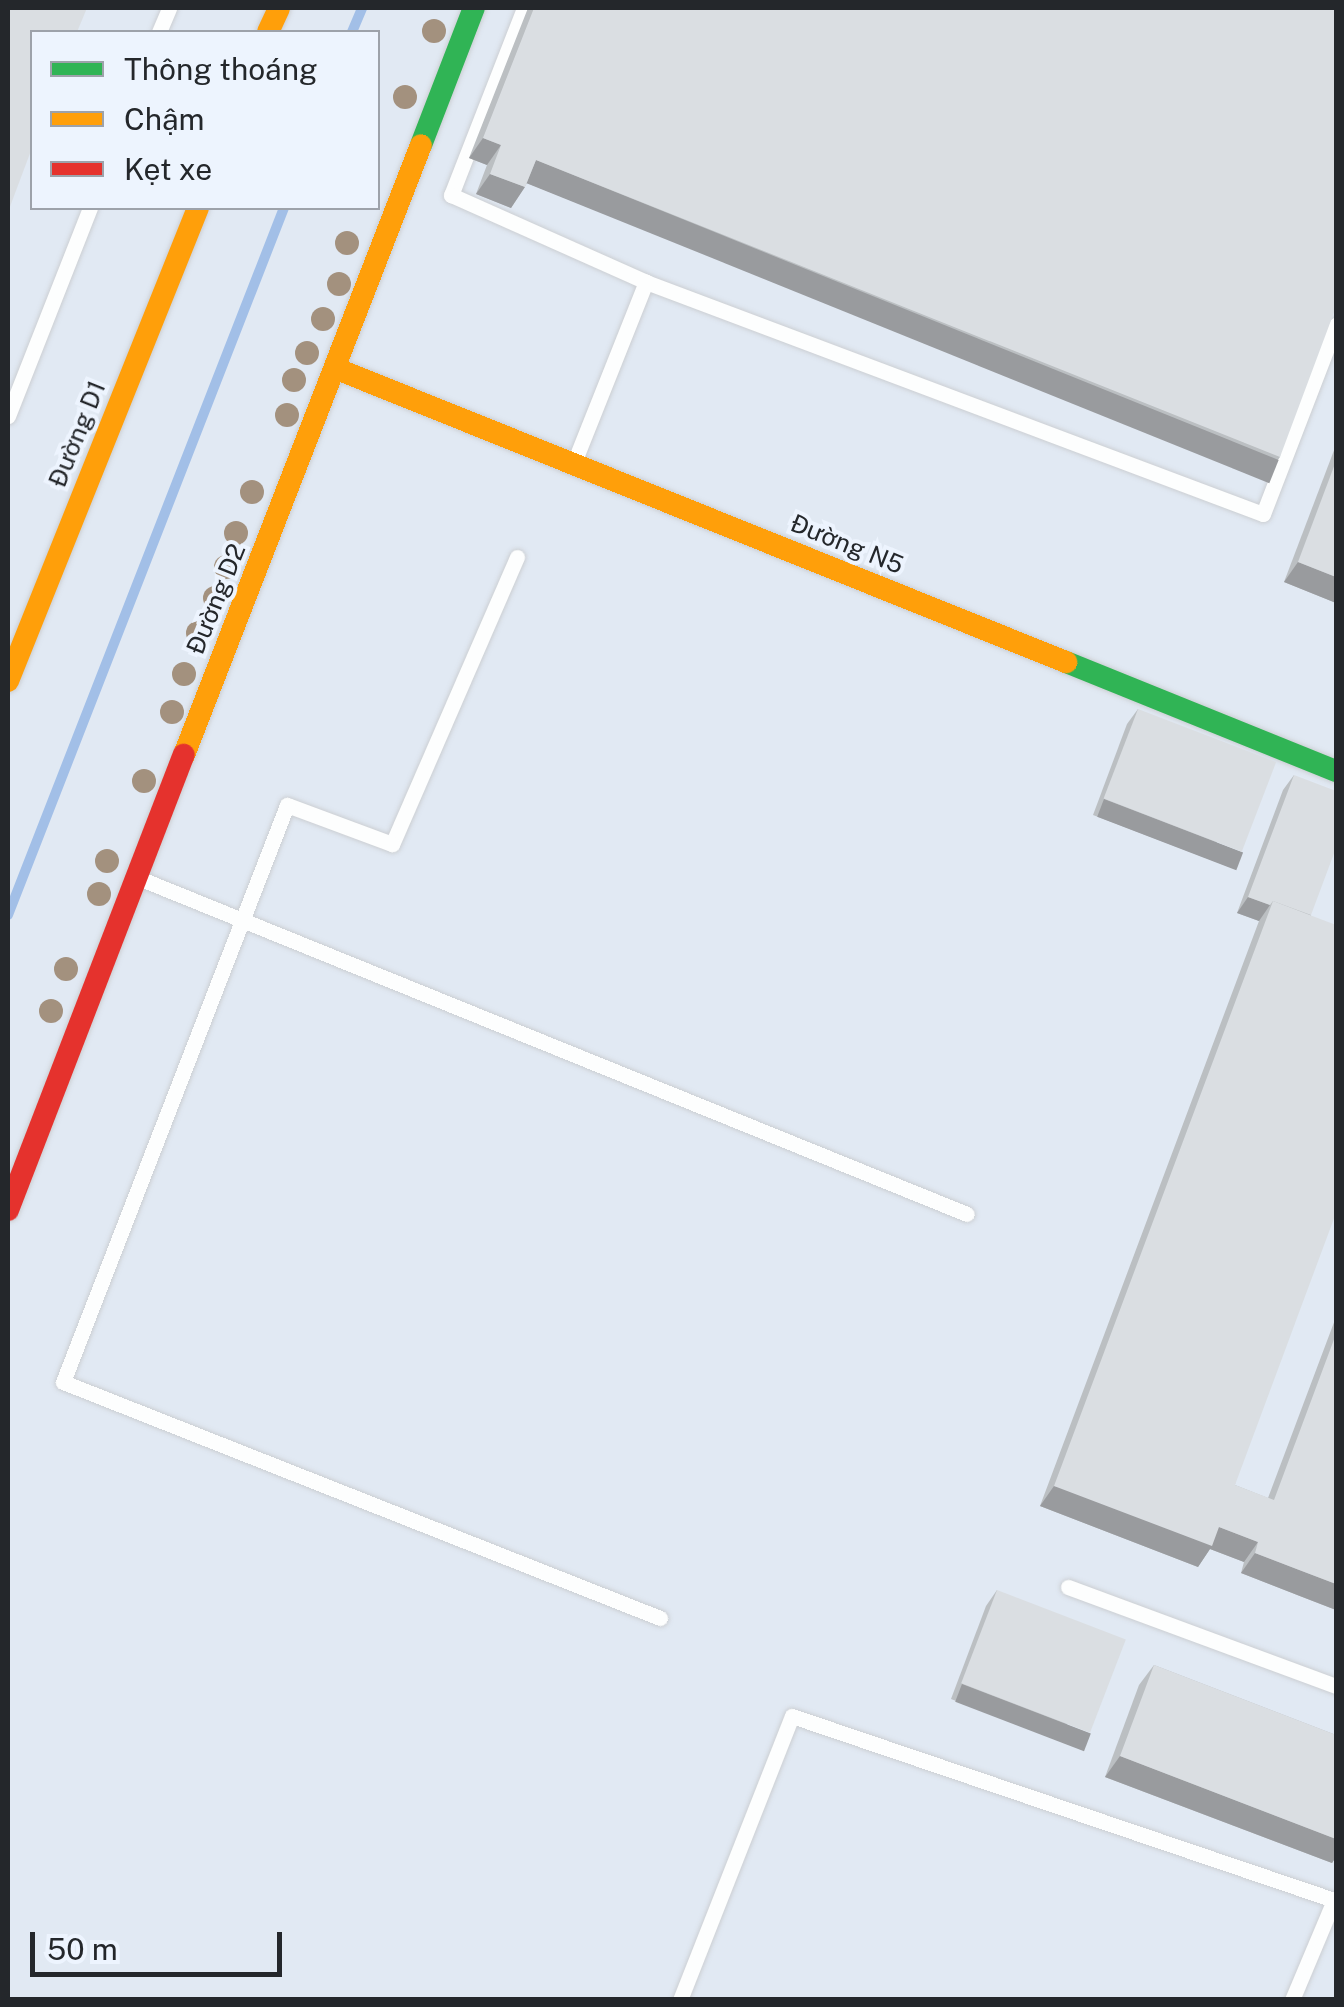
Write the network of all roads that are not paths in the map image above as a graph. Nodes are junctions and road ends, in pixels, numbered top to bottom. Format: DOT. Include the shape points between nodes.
graph roads {
  1 [pos="474,8"];
  2 [pos="524,8"];
  3 [pos="89,210"];
  4 [pos="197,210"];
  5 [pos="646,282"];
  6 [pos="1336,326"];
  7 [pos="337,369"];
  8 [pos="8,416"];
  9 [pos="574,464"];
  10 [pos="517,557"];
  11 [pos="8,682"];
  12 [pos="1336,771"];
  13 [pos="136,878"];
  14 [pos="242,919"];
  15 [pos="8,1210"];
  16 [pos="967,1214"];
  17 [pos="1068,1587"];
  18 [pos="660,1618"];
  19 [pos="1336,1686"];
  20 [pos="680,2000"];
  21 [pos="1292,2000"];
  1 -- 7 [label="street, Đường D2"];
  2 -- 5 [label="lane" via="452,195"];
  3 -- 8 [label="lane"];
  4 -- 11 [label="street, Đường D1"];
  5 -- 6 [label="lane" via="1263,514"];
  5 -- 9 [label="lane"];
  7 -- 9 [label="street, Đường N5"];
  7 -- 13 [label="street, Đường D2"];
  9 -- 12 [label="street, Đường N5"];
  10 -- 14 [label="lane" via="392,844 286,806"];
  13 -- 14 [label="lane"];
  13 -- 15 [label="street, Đường D2"];
  14 -- 16 [label="lane"];
  14 -- 18 [label="lane" via="63,1382"];
  17 -- 19 [label="lane"];
  20 -- 21 [label="lane" via="792,1716 1334,1900"];
}
